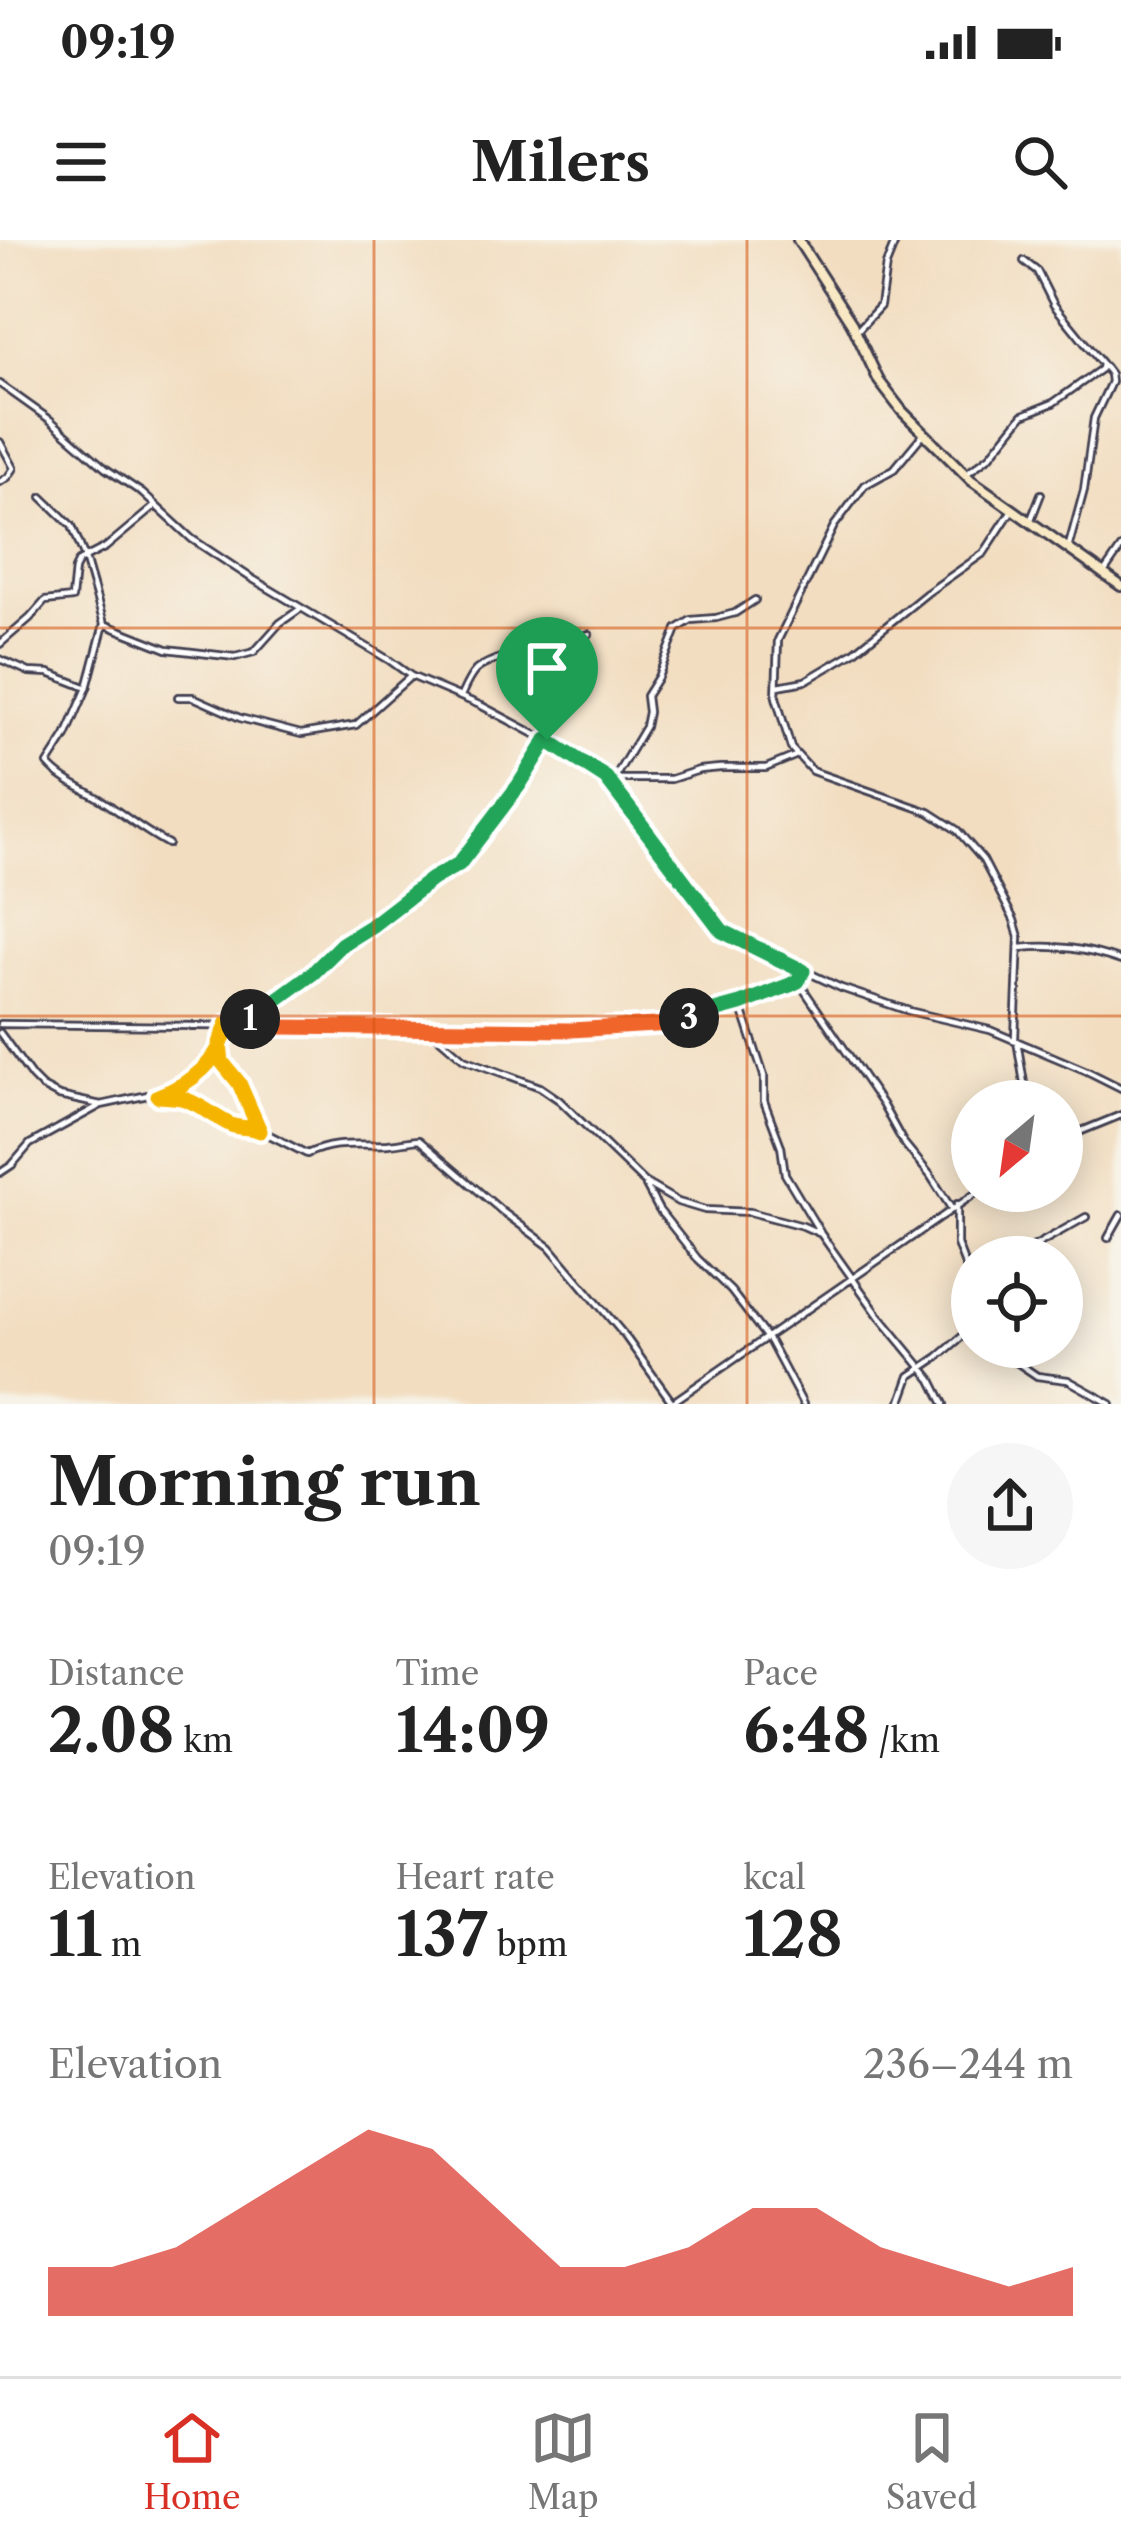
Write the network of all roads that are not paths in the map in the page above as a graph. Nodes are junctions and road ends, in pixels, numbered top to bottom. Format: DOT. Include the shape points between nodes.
graph roads {
  1 [pos="788,240"];
  2 [pos="896,240"];
  3 [pos="801,244"];
  4 [pos="1024,261"];
  5 [pos="855,332"];
  6 [pos="1102,364"];
  7 [pos="0,384"];
  8 [pos="5,393"];
  9 [pos="924,433"];
  10 [pos="0,442"];
  11 [pos="965,475"];
  12 [pos="0,482"];
  13 [pos="1042,494"];
  14 [pos="42,496"];
  15 [pos="155,506"];
  16 [pos="1012,510"];
  17 [pos="1030,522"];
  18 [pos="1121,548"];
  19 [pos="1068,549"];
  20 [pos="85,558"];
  21 [pos="1103,574"];
  22 [pos="1121,586"];
  23 [pos="755,600"];
  24 [pos="300,609"];
  25 [pos="104,624"];
  26 [pos="589,634"];
  27 [pos="0,644"];
  28 [pos="0,659"];
  29 [pos="411,676"];
  30 [pos="776,686"];
  31 [pos="87,688"];
  32 [pos="461,696"];
  33 [pos="178,697"];
  34 [pos="547,740"];
  35 [pos="795,756"];
  36 [pos="610,779"];
  37 [pos="167,844"];
  38 [pos="1020,948"];
  39 [pos="1121,961"];
  40 [pos="803,971"];
  41 [pos="798,981"];
  42 [pos="740,1004"];
  43 [pos="0,1024"];
  44 [pos="227,1024"];
  45 [pos="241,1026"];
  46 [pos="428,1028"];
  47 [pos="0,1033"];
  48 [pos="1016,1041"];
  49 [pos="220,1043"];
  50 [pos="1024,1080"];
  51 [pos="1121,1088"];
  52 [pos="158,1096"];
  53 [pos="101,1105"];
  54 [pos="1121,1115"];
  55 [pos="1083,1130"];
  56 [pos="260,1131"];
  57 [pos="0,1173"];
  58 [pos="644,1182"];
  59 [pos="951,1202"];
  60 [pos="951,1208"];
  61 [pos="1121,1215"];
  62 [pos="1086,1217"];
  63 [pos="821,1234"];
  64 [pos="1052,1236"];
  65 [pos="1108,1238"];
  66 [pos="851,1279"];
  67 [pos="766,1337"];
  68 [pos="951,1345"];
  69 [pos="1024,1368"];
  70 [pos="922,1369"];
  71 [pos="671,1403"];
  72 [pos="803,1404"];
  73 [pos="901,1404"];
  74 [pos="944,1404"];
  75 [pos="1111,1404"];
  1 -- 3 [label="street"];
  2 -- 5 [label="street" via="880,306"];
  3 -- 5 [label="main road"];
  4 -- 6 [label="street"];
  5 -- 9 [label="main road" via="883,388"];
  6 -- 11 [label="street" via="1053,404 1023,415"];
  6 -- 19 [label="street" via="1111,382 1094,418"];
  7 -- 8 [label="street"];
  8 -- 15 [label="street" via="41,412"];
  9 -- 11 [label="main road"];
  9 -- 30 [label="street" via="894,469 865,485 834,526 778,640"];
  10 -- 12 [label="street" via="14,468"];
  11 -- 16 [label="main road"];
  13 -- 17 [label="street"];
  14 -- 20 [label="street" via="72,526"];
  15 -- 20 [label="street"];
  15 -- 24 [label="street"];
  16 -- 17 [label="main road"];
  16 -- 30 [label="street" via="984,553 854,652 805,681"];
  17 -- 19 [label="main road"];
  18 -- 21 [label="street"];
  19 -- 21 [label="main road"];
  20 -- 25 [label="street"];
  20 -- 27 [label="street" via="75,569 72,598 45,601"];
  21 -- 22 [label="main road"];
  23 -- 36 [label="street" via="679,626 646,696 645,727"];
  24 -- 25 [label="street" via="254,652 235,657 167,649"];
  24 -- 29 [label="street"];
  25 -- 31 [label="street"];
  26 -- 32 [label="street" via="481,666"];
  28 -- 31 [label="street"];
  29 -- 32 [label="street"];
  29 -- 33 [label="street" via="356,725 301,734"];
  30 -- 35 [label="street"];
  31 -- 37 [label="street" via="48,764"];
  32 -- 34 [label="street"];
  34 -- 36 [label="street"];
  34 -- 45 [label="street" via="459,864"];
  35 -- 36 [label="street" via="766,768"];
  35 -- 38 [label="street" via="818,776 929,812 957,830 992,874"];
  36 -- 40 [label="street" via="722,931"];
  38 -- 39 [label="street" via="1066,947"];
  38 -- 48 [label="street"];
  40 -- 41 [label="street"];
  40 -- 48 [label="street"];
  41 -- 42 [label="street"];
  41 -- 59 [label="street"];
  42 -- 46 [label="street" via="672,1024"];
  42 -- 63 [label="street" via="784,1174"];
  43 -- 44 [label="street"];
  44 -- 45 [label="street"];
  44 -- 49 [label="street"];
  45 -- 46 [label="street"];
  46 -- 58 [label="street" via="464,1059 559,1100"];
  47 -- 53 [label="street" via="42,1087"];
  48 -- 50 [label="street"];
  48 -- 51 [label="street"];
  49 -- 52 [label="street" via="192,1080"];
  49 -- 56 [label="street" via="222,1062"];
  52 -- 53 [label="street"];
  52 -- 56 [label="street" via="189,1100"];
  53 -- 57 [label="street" via="30,1144"];
  54 -- 55 [label="street"];
  56 -- 71 [label="street" via="307,1154 342,1143 421,1141 550,1247"];
  58 -- 63 [label="street" via="705,1210 750,1212"];
  58 -- 67 [label="street"];
  60 -- 66 [label="street"];
  61 -- 65 [label="street"];
  62 -- 64 [label="street"];
  63 -- 66 [label="street"];
  66 -- 67 [label="street"];
  66 -- 70 [label="street"];
  67 -- 71 [label="street"];
  67 -- 72 [label="street"];
  68 -- 70 [label="street"];
  69 -- 75 [label="street"];
  70 -- 73 [label="street" via="906,1380"];
  70 -- 74 [label="street"];
}
